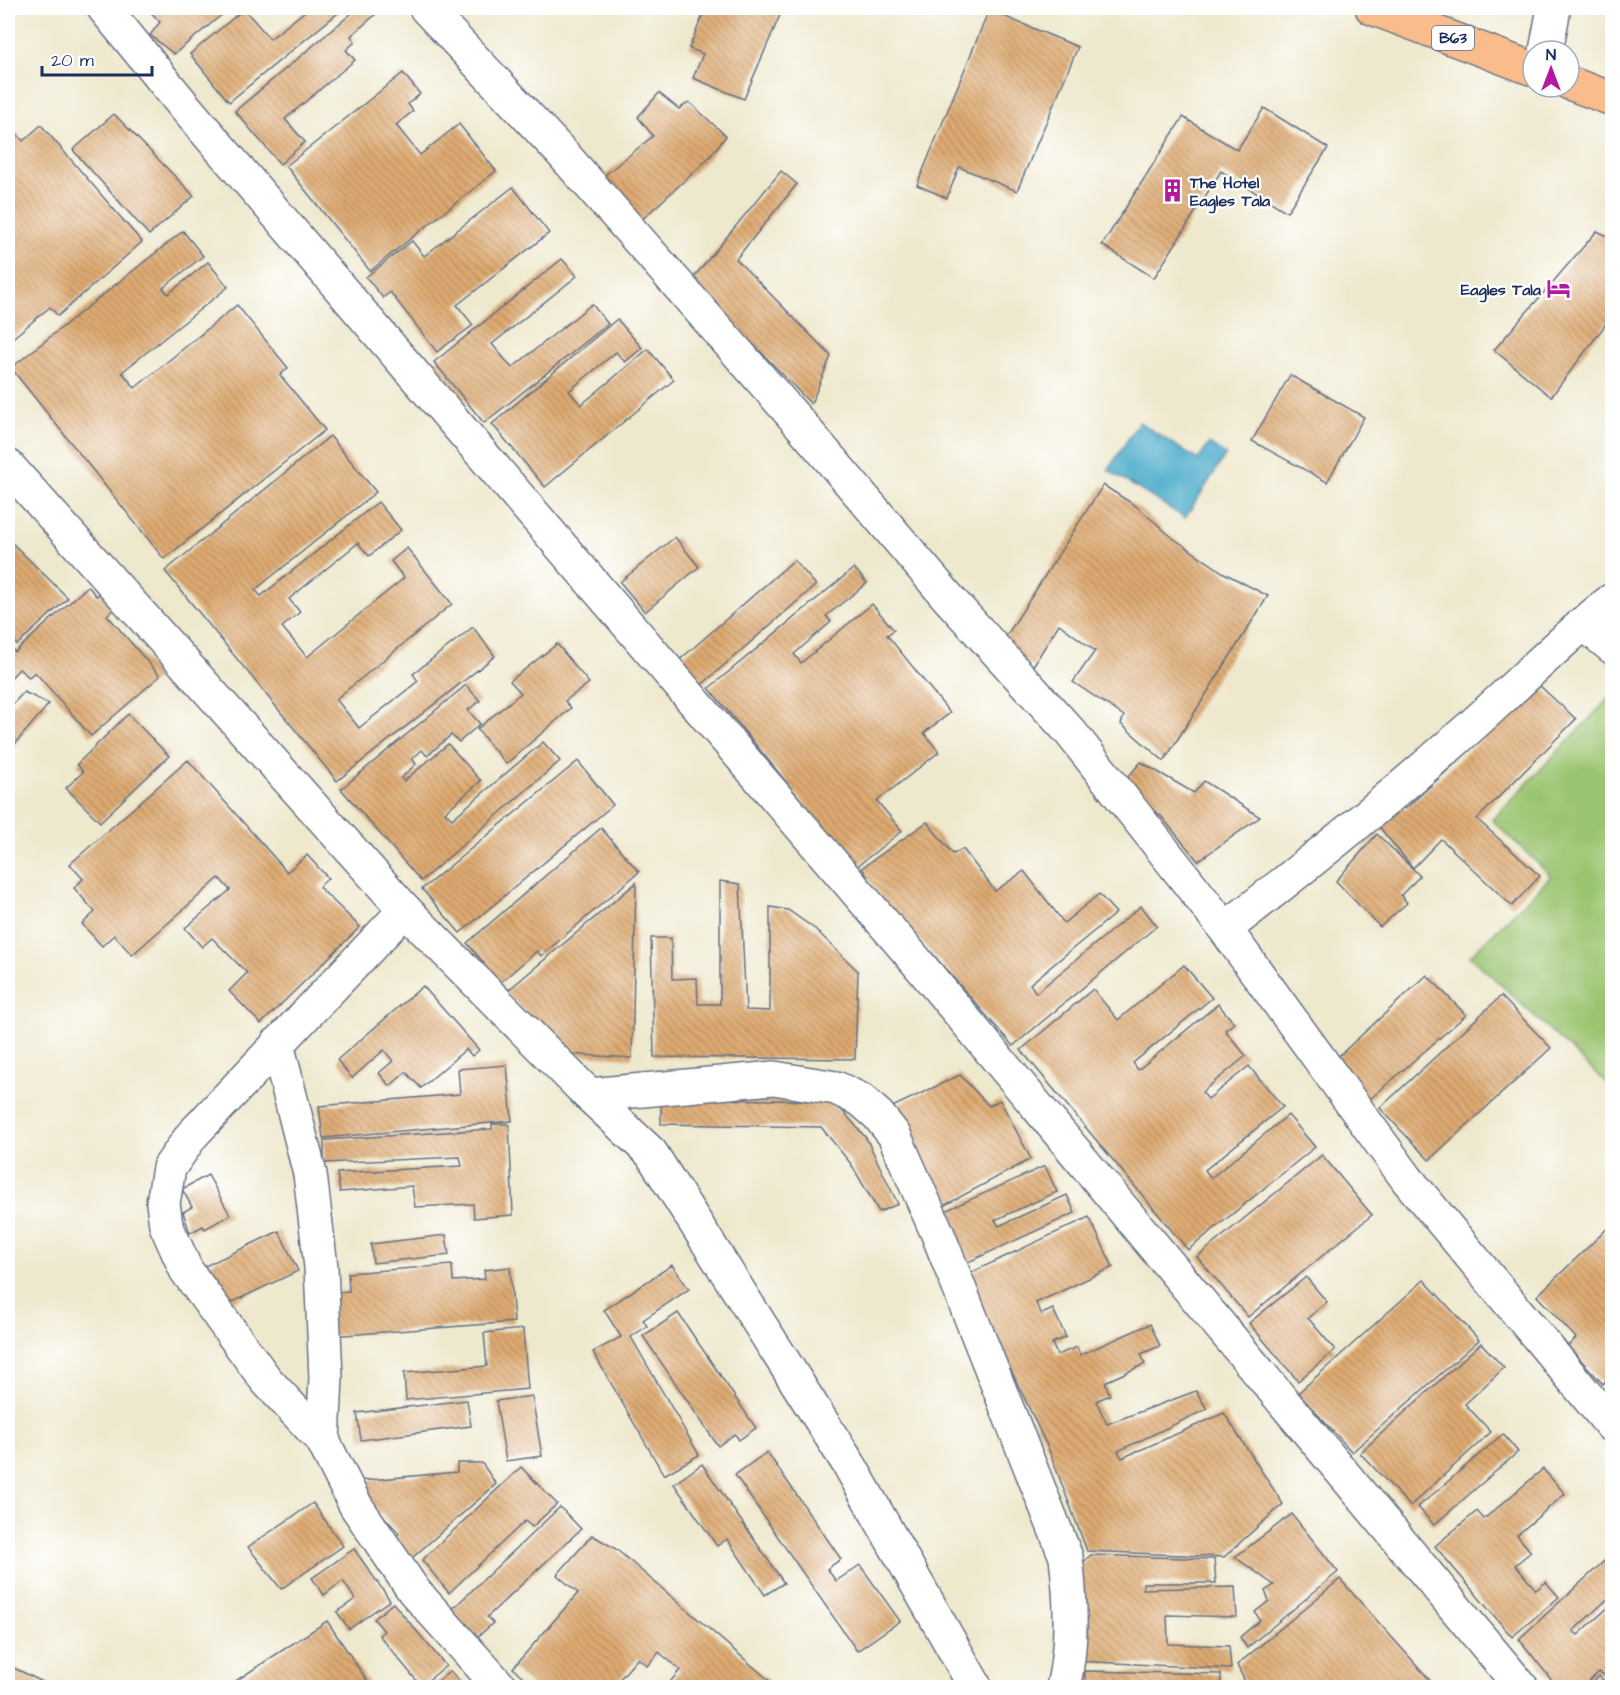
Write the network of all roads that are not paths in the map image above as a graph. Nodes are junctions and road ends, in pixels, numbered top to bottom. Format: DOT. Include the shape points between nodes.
graph roads {
  1 [pos="104,8"];
  2 [pos="426,8"];
  3 [pos="1372,8"];
  4 [pos="1554,8"];
  5 [pos="1548,39"];
  6 [pos="1521,64"];
  7 [pos="1581,87"];
  8 [pos="1612,99"];
  9 [pos="8,466"];
  10 [pos="1612,600"];
  11 [pos="1583,623"];
  12 [pos="1612,647"];
  13 [pos="405,910"];
  14 [pos="1225,929"];
  15 [pos="277,1044"];
  16 [pos="589,1095"];
  17 [pos="1612,1426"];
  18 [pos="322,1441"];
  19 [pos="501,1688"];
  20 [pos="976,1688"];
  21 [pos="1063,1688"];
  22 [pos="1522,1688"];
  1 -- 22 [label="street" via="911,955"];
  2 -- 14 [label="street" via="563,154 951,601 1071,733"];
  3 -- 6 [label="highway, B63"];
  4 -- 5 [label="street"];
  7 -- 8 [label="highway"];
  9 -- 13 [label="street"];
  10 -- 11 [label="street"];
  11 -- 12 [label="street"];
  11 -- 14 [label="street" via="1407,783"];
  13 -- 15 [label="street"];
  13 -- 16 [label="street"];
  14 -- 17 [label="street" via="1407,1179"];
  15 -- 18 [label="street" via="310,1174 326,1377"];
  15 -- 18 [label="street" via="192,1135 169,1168 163,1203 166,1225 186,1270 266,1380"];
  16 -- 20 [label="street" via="651,1154 850,1466"];
  16 -- 21 [label="street" via="774,1078 807,1081 836,1088 861,1100 888,1128 937,1232 1066,1557 1071,1607"];
  18 -- 19 [label="street" via="356,1506 414,1591"];
}
